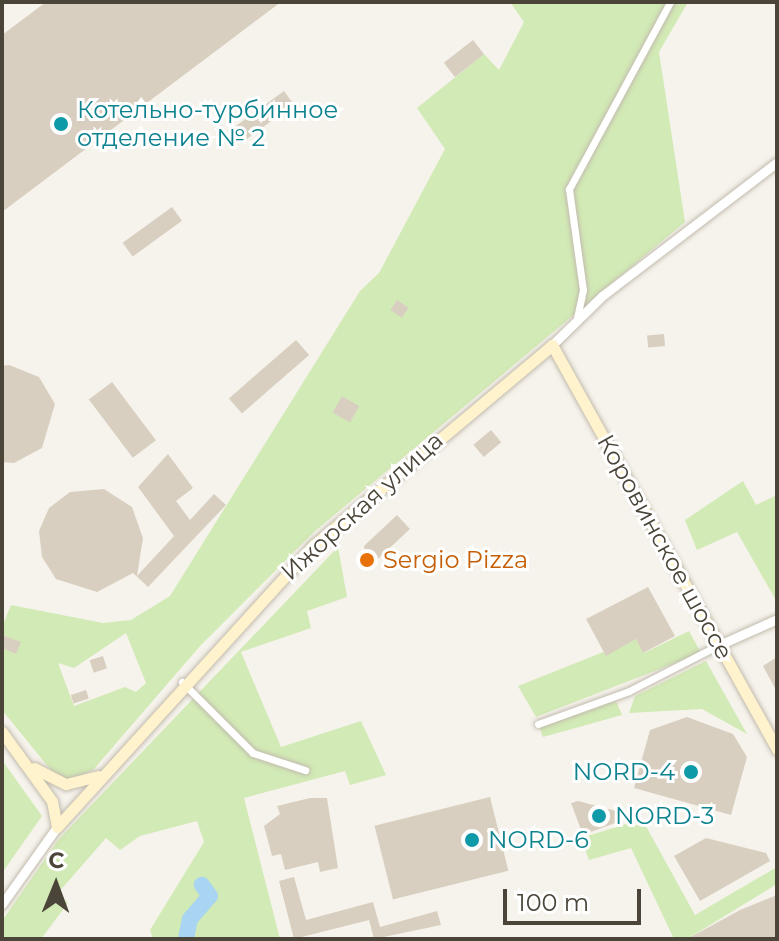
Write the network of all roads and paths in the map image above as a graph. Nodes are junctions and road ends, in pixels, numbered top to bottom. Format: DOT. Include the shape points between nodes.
graph roads {
  1 [pos="670,2"];
  2 [pos="777,162"];
  3 [pos="576,320"];
  4 [pos="552,345"];
  5 [pos="777,619"];
  6 [pos="719,645"];
  7 [pos="182,682"];
  8 [pos="538,724"];
  9 [pos="2,732"];
  10 [pos="777,750"];
  11 [pos="16,751"];
  12 [pos="305,770"];
  13 [pos="104,772"];
  14 [pos="57,827"];
  15 [pos="2,904"];
  1 -- 3 [label="street" via="569,189 583,290"];
  2 -- 3 [label="street, Ижорская улица"];
  3 -- 4 [label="street, Ижорская улица"];
  4 -- 6 [label="main road, Коровинское шоссе"];
  4 -- 7 [label="main road, Ижорская улица" via="314,545"];
  5 -- 6 [label="street"];
  6 -- 8 [label="street" via="629,691"];
  6 -- 10 [label="main road, Коровинское шоссе"];
  7 -- 12 [label="street" via="253,753"];
  7 -- 13 [label="main road, Ижорская улица"];
  9 -- 11 [label="main road"];
  11 -- 13 [label="main road" via="53,781 77,783"];
  11 -- 14 [label="main road" via="52,801"];
  13 -- 14 [label="main road, Ижорская улица"];
  14 -- 15 [label="street, Ижорская улица"];
}
